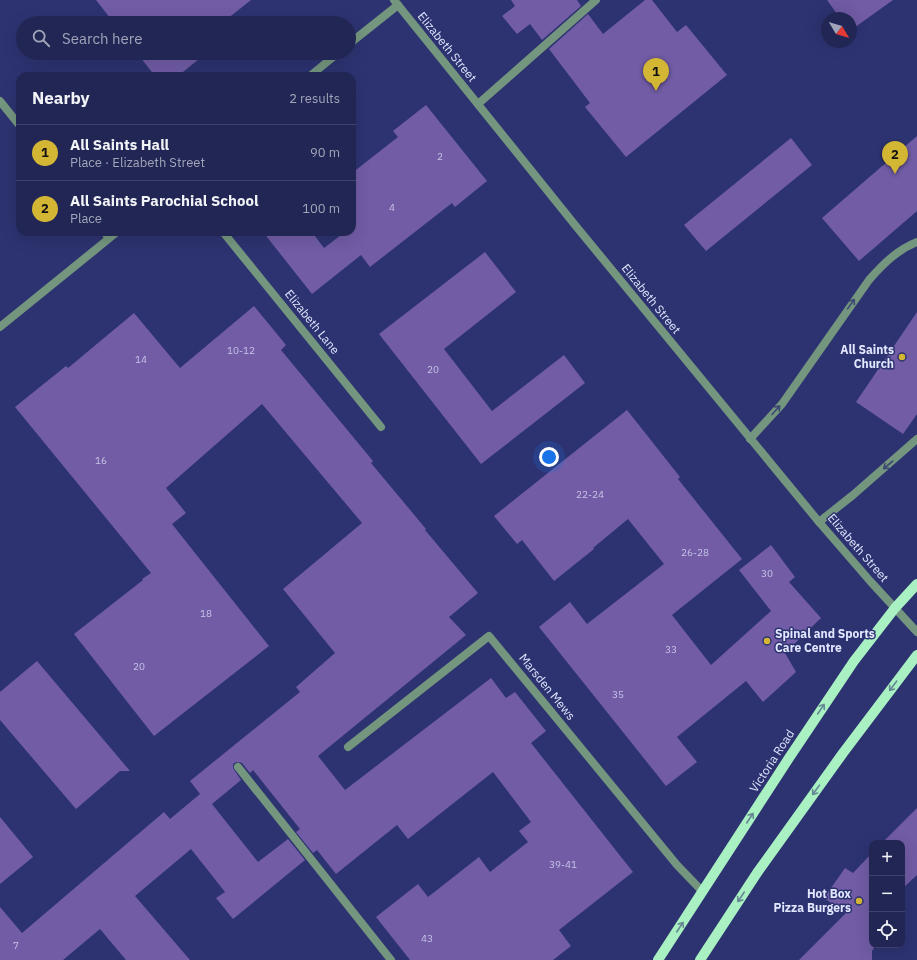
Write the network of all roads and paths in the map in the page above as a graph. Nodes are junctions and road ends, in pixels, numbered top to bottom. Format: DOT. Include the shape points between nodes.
graph roads {
  1 [pos="596,0"];
  2 [pos="396,2"];
  3 [pos="356,38"];
  4 [pos="329,60"];
  5 [pos="315,72"];
  6 [pos="0,101"];
  7 [pos="478,104"];
  8 [pos="16,121"];
  9 [pos="105,236"];
  10 [pos="226,236"];
  11 [pos="917,242"];
  12 [pos="0,327"];
  13 [pos="381,427"];
  14 [pos="750,439"];
  15 [pos="917,439"];
  16 [pos="819,522"];
  17 [pos="917,584"];
  18 [pos="895,608"];
  19 [pos="917,632"];
  20 [pos="917,655"];
  21 [pos="348,747"];
  22 [pos="238,767"];
  23 [pos="703,892"];
  24 [pos="391,960"];
  25 [pos="658,960"];
  26 [pos="700,960"];
  1 -- 7 [label="street"];
  2 -- 3 [label="street"];
  2 -- 7 [label="street, Elizabeth Street"];
  4 -- 5 [label="street"];
  6 -- 8 [label="street"];
  7 -- 14 [label="street, Elizabeth Street"];
  9 -- 12 [label="street"];
  10 -- 13 [label="street, Elizabeth Lane"];
  14 -- 11 [label="street, one-way" via="782,404 869,280 894,255"];
  14 -- 16 [label="street, Elizabeth Street"];
  15 -- 16 [label="street, one-way"];
  16 -- 18 [label="street, Elizabeth Street"];
  17 -- 18 [label="main road, Victoria Road"];
  18 -- 19 [label="street, Elizabeth Street"];
  23 -- 18 [label="main road, Victoria Road, one-way" via="854,661"];
  20 -- 26 [label="main road, one-way" via="761,867"];
  21 -- 23 [label="street, Marsden Mews" via="490,636 677,865"];
  22 -- 24 [label="street"];
  25 -- 23 [label="main road, Victoria Road, one-way"];
}
